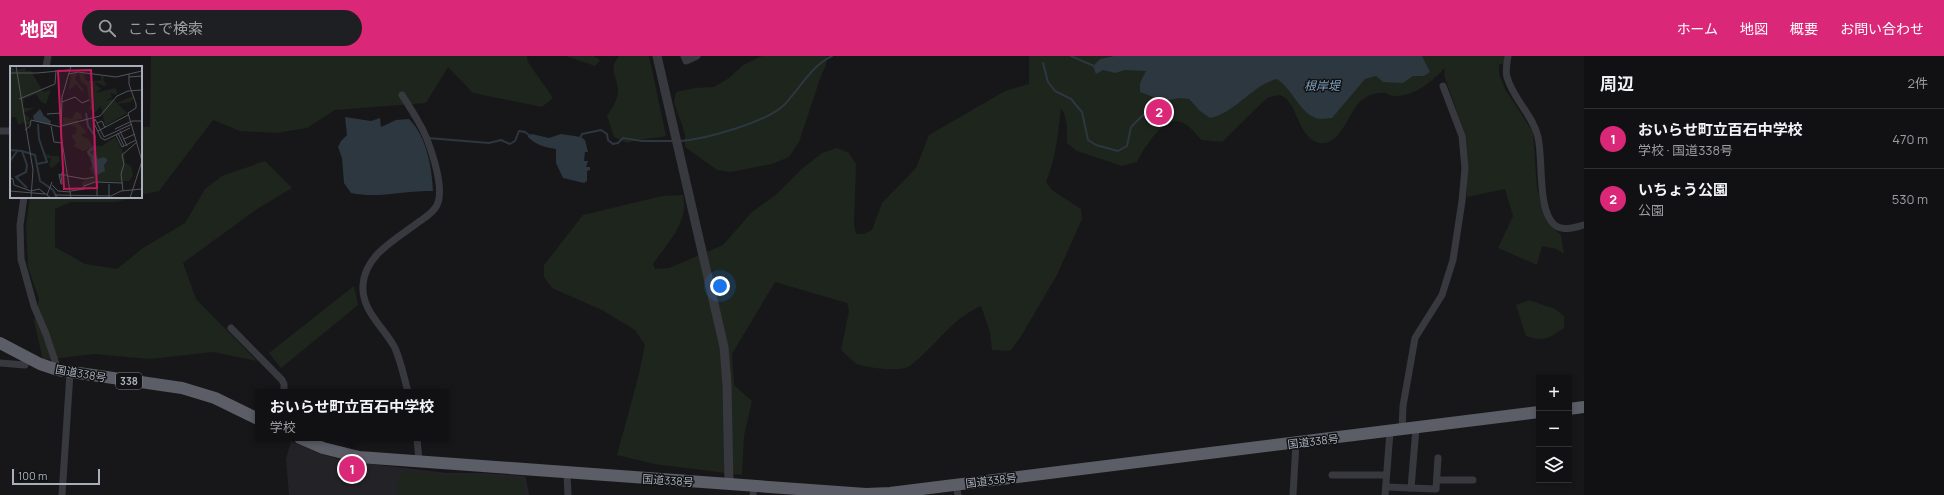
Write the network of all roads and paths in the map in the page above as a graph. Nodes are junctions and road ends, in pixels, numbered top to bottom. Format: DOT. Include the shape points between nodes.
graph roads {
  1 [pos="48,56"];
  2 [pos="657,56"];
  3 [pos="684,56"];
  4 [pos="697,56"];
  5 [pos="1508,56"];
  6 [pos="46,66"];
  7 [pos="1443,86"];
  8 [pos="402,95"];
  9 [pos="24,198"];
  10 [pos="1584,225"];
  11 [pos="231,328"];
  12 [pos="0,343"];
  13 [pos="0,363"];
  14 [pos="25,365"];
  15 [pos="58,370"];
  16 [pos="70,373"];
  17 [pos="284,389"];
  18 [pos="407,389"];
  19 [pos="1584,408"];
  20 [pos="1572,409"];
  21 [pos="1536,412"];
  22 [pos="255,418"];
  23 [pos="1416,428"];
  24 [pos="1396,431"];
  25 [pos="308,441"];
  26 [pos="417,441"];
  27 [pos="1296,443"];
  28 [pos="1438,458"];
  29 [pos="419,461"];
  30 [pos="567,473"];
  31 [pos="1332,475"];
  32 [pos="1386,475"];
  33 [pos="1437,480"];
  34 [pos="1473,480"];
  35 [pos="729,484"];
  36 [pos="1386,487"];
  37 [pos="1411,488"];
  38 [pos="957,490"];
  39 [pos="753,491"];
  40 [pos="62,495"];
  41 [pos="568,495"];
  42 [pos="1293,495"];
  43 [pos="1385,495"];
  1 -- 6 [label="street"];
  2 -- 35 [label="street" via="724,347"];
  3 -- 4 [label="street" via="686,61"];
  5 -- 10 [label="street" via="1506,76 1536,129 1546,208 1550,220 1557,228 1567,230"];
  7 -- 24 [label="street" via="1462,136 1465,168 1462,201 1453,260 1442,294 1415,338"];
  8 -- 18 [label="street" via="418,120 428,143 440,189 439,199 434,210 377,254 367,269 363,285 369,312 389,338 398,357"];
  9 -- 15 [label="street" via="20,225 21,259 34,306"];
  11 -- 17 [label="street" via="282,380"];
  12 -- 15 [label="highway, 国道338号 / 338" via="40,364"];
  13 -- 14 [label="street"];
  15 -- 16 [label="highway, 国道338号 / 338"];
  16 -- 22 [label="highway, 国道338号 / 338" via="182,388 215,398"];
  16 -- 40 [label="street"];
  19 -- 20 [label="highway"];
  21 -- 23 [label="highway, 国道338号"];
  23 -- 24 [label="highway, 国道338号"];
  23 -- 37 [label="street"];
  24 -- 27 [label="highway, 国道338号"];
  24 -- 32 [label="street"];
  25 -- 29 [label="highway, 国道338号" via="344,454"];
  26 -- 29 [label="street"];
  27 -- 38 [label="highway, 国道338号"];
  27 -- 42 [label="street"];
  28 -- 33 [label="street"];
  29 -- 30 [label="highway, 国道338号"];
  30 -- 35 [label="highway, 国道338号"];
  30 -- 41 [label="street"];
  31 -- 32 [label="street"];
  32 -- 36 [label="street"];
  33 -- 34 [label="street"];
  33 -- 37 [label="street" via="1436,489"];
  35 -- 39 [label="highway, 国道338号"];
  36 -- 37 [label="street"];
  36 -- 43 [label="street"];
  38 -- 39 [label="highway, 国道338号" via="866,494"];
}
